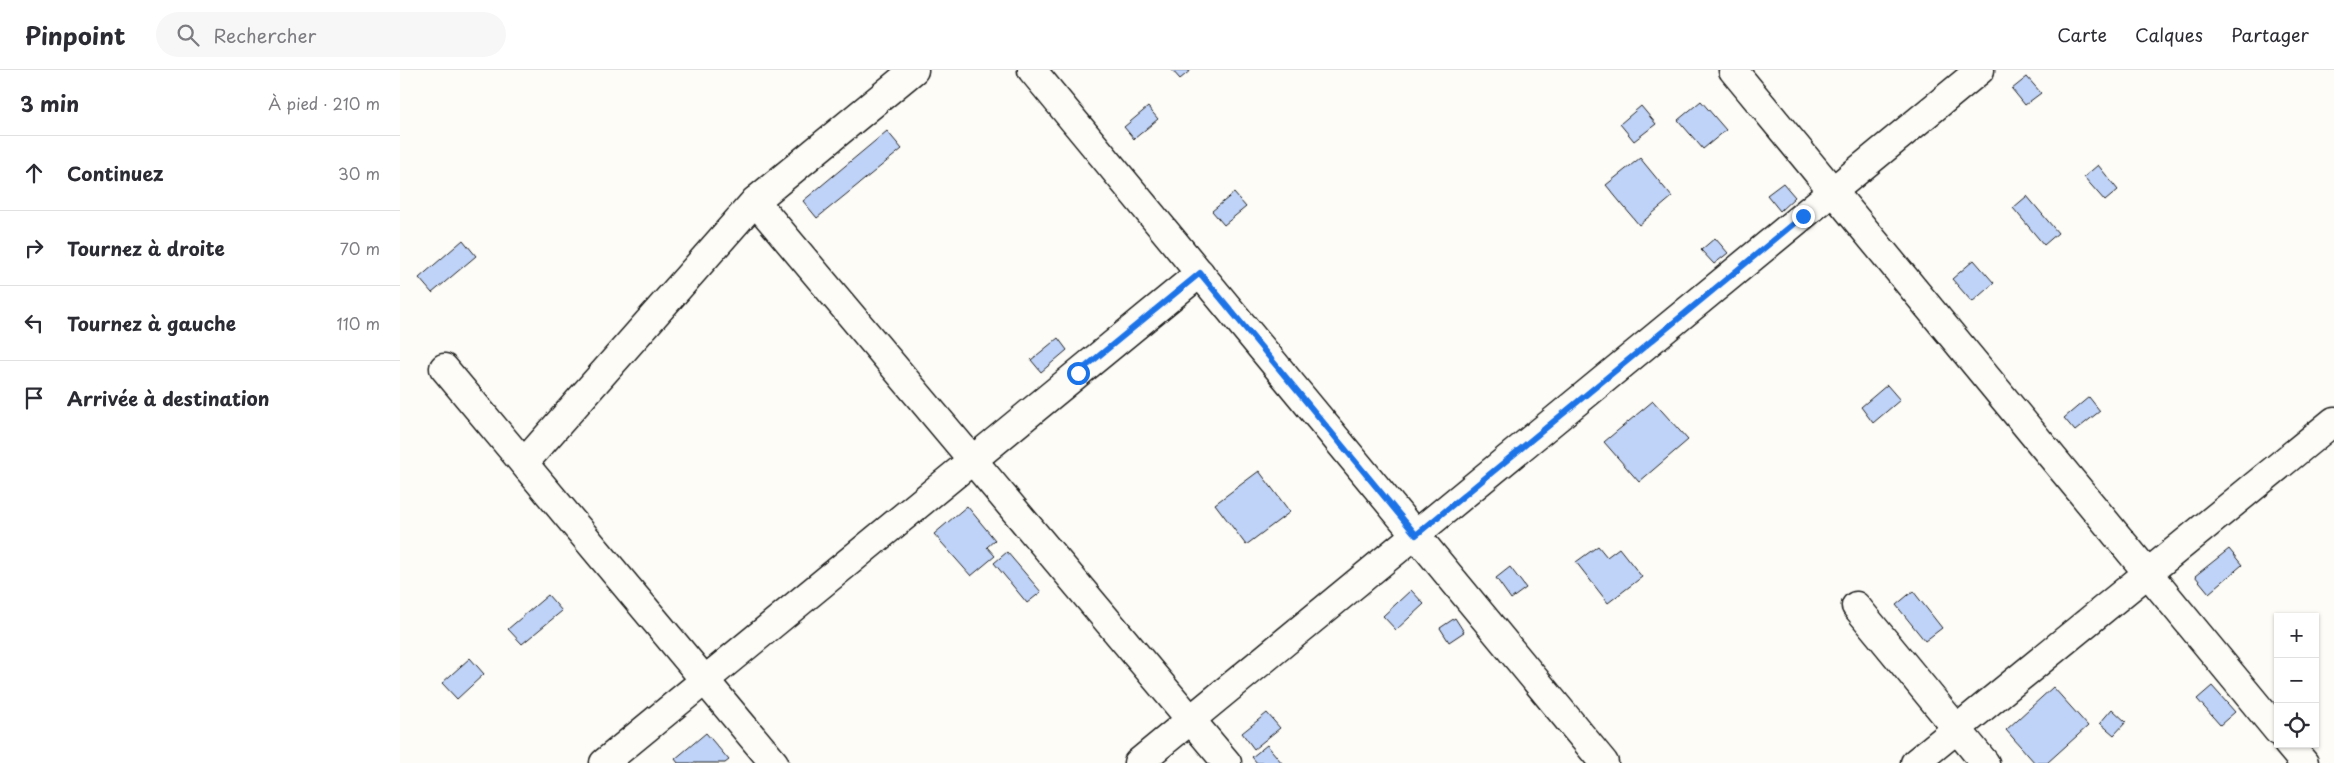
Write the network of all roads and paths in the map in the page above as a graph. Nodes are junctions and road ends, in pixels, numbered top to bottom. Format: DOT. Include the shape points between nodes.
graph roads {
  1 [pos="914,70"];
  2 [pos="1032,70"];
  3 [pos="1733,70"];
  4 [pos="1980,70"];
  5 [pos="1832,191"];
  6 [pos="754,201"];
  7 [pos="1200,273"];
  8 [pos="444,368"];
  9 [pos="2334,421"];
  10 [pos="972,460"];
  11 [pos="524,463"];
  12 [pos="1416,535"];
  13 [pos="2148,573"];
  14 [pos="1856,606"];
  15 [pos="705,680"];
  16 [pos="1191,720"];
  17 [pos="2274,726"];
  18 [pos="1957,729"];
  19 [pos="2291,748"];
  20 [pos="604,763"];
  21 [pos="774,763"];
  22 [pos="1138,763"];
  23 [pos="1227,763"];
  24 [pos="1604,763"];
  25 [pos="1915,763"];
  26 [pos="1985,763"];
  27 [pos="2304,763"];
  1 -- 6 [label="street"];
  2 -- 7 [label="street"];
  3 -- 5 [label="street"];
  4 -- 5 [label="street"];
  5 -- 12 [label="street"];
  5 -- 13 [label="street"];
  6 -- 10 [label="street"];
  6 -- 11 [label="street"];
  7 -- 10 [label="street"];
  7 -- 12 [label="street"];
  8 -- 11 [label="street"];
  9 -- 13 [label="street"];
  10 -- 15 [label="street"];
  10 -- 16 [label="street"];
  11 -- 15 [label="street"];
  12 -- 16 [label="street"];
  12 -- 24 [label="street"];
  13 -- 17 [label="street"];
  13 -- 18 [label="street"];
  14 -- 18 [label="street"];
  15 -- 20 [label="street"];
  15 -- 21 [label="street"];
  16 -- 22 [label="street"];
  16 -- 23 [label="street"];
  18 -- 25 [label="street"];
  18 -- 26 [label="street"];
  19 -- 27 [label="street"];
}
